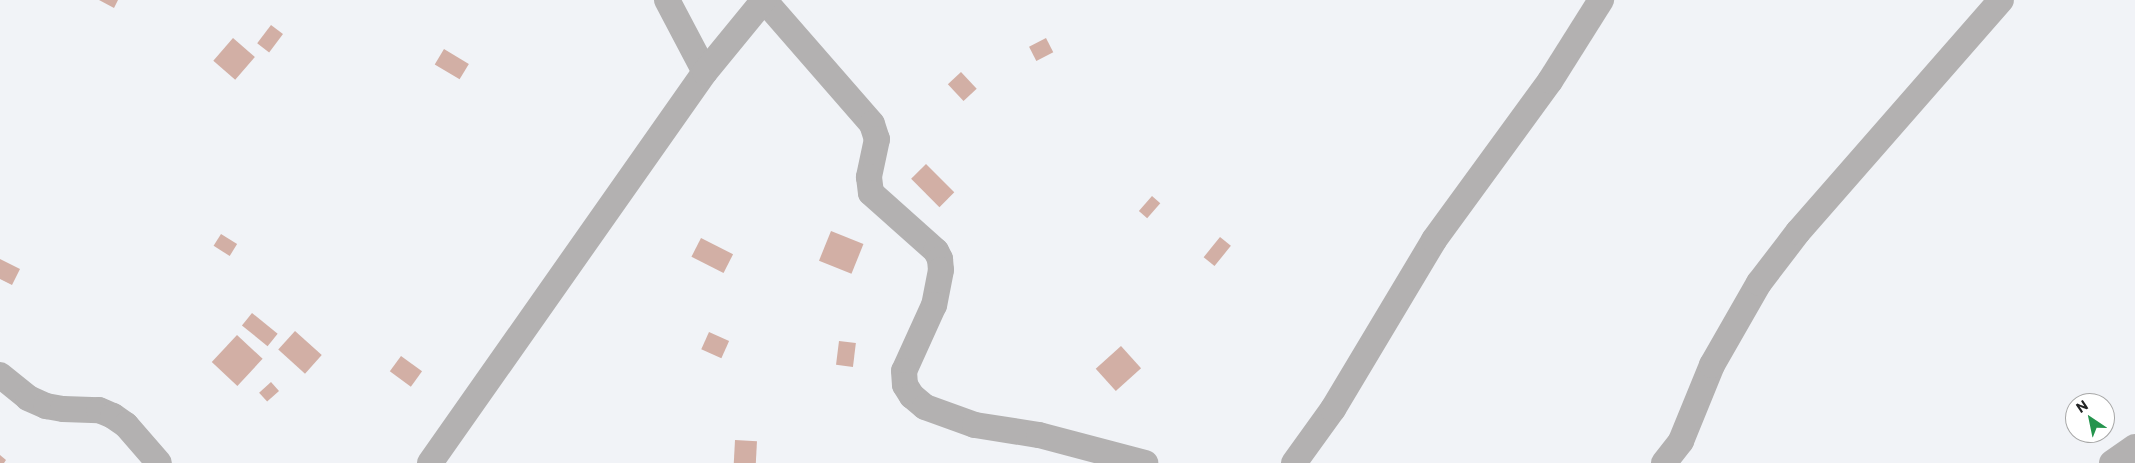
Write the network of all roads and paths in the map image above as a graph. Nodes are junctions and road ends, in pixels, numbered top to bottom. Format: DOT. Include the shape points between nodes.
graph roads {
  1 [pos="667,0"];
  2 [pos="764,0"];
  3 [pos="1601,0"];
  4 [pos="2000,0"];
  5 [pos="704,72"];
  6 [pos="0,375"];
  7 [pos="2135,447"];
  8 [pos="159,463"];
  9 [pos="430,463"];
  10 [pos="1145,463"];
  11 [pos="1294,463"];
  12 [pos="1664,463"];
  13 [pos="2112,463"];
  1 -- 5 [label="street"];
  2 -- 5 [label="street"];
  2 -- 10 [label="street" via="872,124 877,139 869,177 871,192 936,251 940,259 934,305 904,371 905,385 912,396 925,407 975,425 1039,435"];
  3 -- 11 [label="street" via="1550,81 1434,240 1333,409"];
  4 -- 12 [label="street" via="1798,232 1759,284 1712,365 1681,441"];
  5 -- 9 [label="street"];
  6 -- 8 [label="street" via="28,398 46,406 99,410 113,416 126,425"];
  7 -- 13 [label="street"];
}
